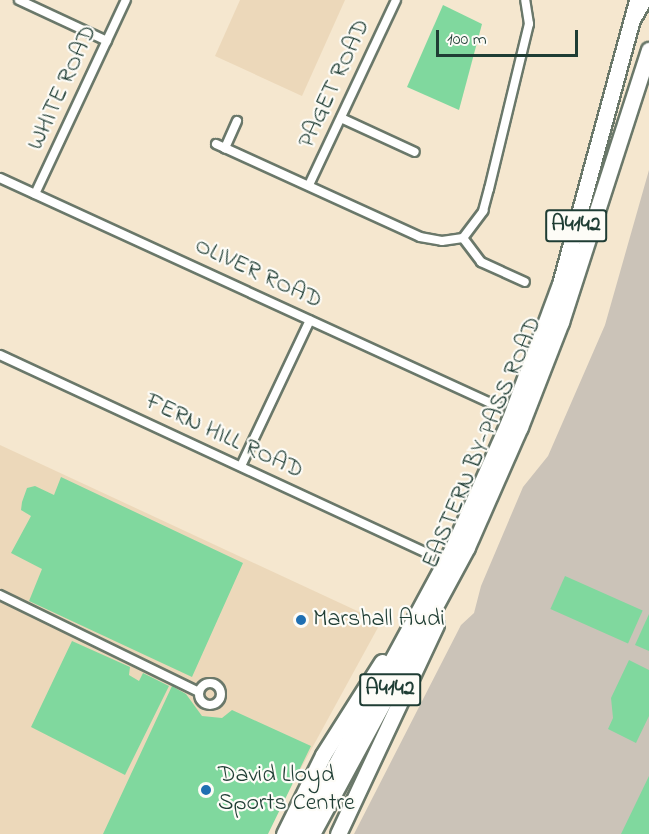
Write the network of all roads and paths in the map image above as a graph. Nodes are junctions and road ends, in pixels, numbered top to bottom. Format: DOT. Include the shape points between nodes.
graph roads {
  1 [pos="19,0"];
  2 [pos="126,0"];
  3 [pos="396,0"];
  4 [pos="525,0"];
  5 [pos="637,0"];
  6 [pos="647,0"];
  7 [pos="631,26"];
  8 [pos="107,41"];
  9 [pos="649,50"];
  10 [pos="341,118"];
  11 [pos="237,121"];
  12 [pos="216,144"];
  13 [pos="225,148"];
  14 [pos="416,152"];
  15 [pos="0,178"];
  16 [pos="309,185"];
  17 [pos="35,194"];
  18 [pos="463,238"];
  19 [pos="525,282"];
  20 [pos="310,320"];
  21 [pos="0,355"];
  22 [pos="499,407"];
  23 [pos="241,466"];
  24 [pos="467,547"];
  25 [pos="431,555"];
  26 [pos="0,595"];
  27 [pos="401,643"];
  28 [pos="199,692"];
  29 [pos="284,834"];
  30 [pos="298,834"];
  31 [pos="312,834"];
  32 [pos="338,834"];
  1 -- 8 [label="street"];
  2 -- 8 [label="street, WHITE ROAD"];
  3 -- 10 [label="street, PAGET ROAD"];
  4 -- 18 [label="street" via="529,24 489,189 483,211"];
  5 -- 7 [label="highway, EASTERN BY-PASS ROAD / A4142"];
  6 -- 7 [label="street"];
  7 -- 27 [label="highway, EASTERN BY-PASS ROAD / A4142" via="560,284 509,421 454,545"];
  8 -- 17 [label="street, WHITE ROAD"];
  9 -- 24 [label="highway, EASTERN BY-PASS ROAD / A4142" via="561,322"];
  10 -- 14 [label="street"];
  10 -- 16 [label="street, PAGET ROAD"];
  11 -- 13 [label="street"];
  12 -- 13 [label="street"];
  13 -- 16 [label="street"];
  15 -- 17 [label="street, OLIVER ROAD"];
  16 -- 18 [label="street" via="420,237 442,241"];
  17 -- 20 [label="street, OLIVER ROAD"];
  18 -- 19 [label="street" via="481,262"];
  20 -- 22 [label="street, OLIVER ROAD"];
  20 -- 23 [label="street"];
  21 -- 23 [label="street, FERN HILL ROAD"];
  23 -- 25 [label="street, FERN HILL ROAD"];
  24 -- 31 [label="highway, EASTERN BY-PASS ROAD / A4142"];
  24 -- 32 [label="highway" via="437,622"];
  26 -- 28 [label="street"];
  27 -- 29 [label="highway" via="369,680 329,745"];
  27 -- 30 [label="highway, EASTERN BY-PASS ROAD / A4142"];
}
